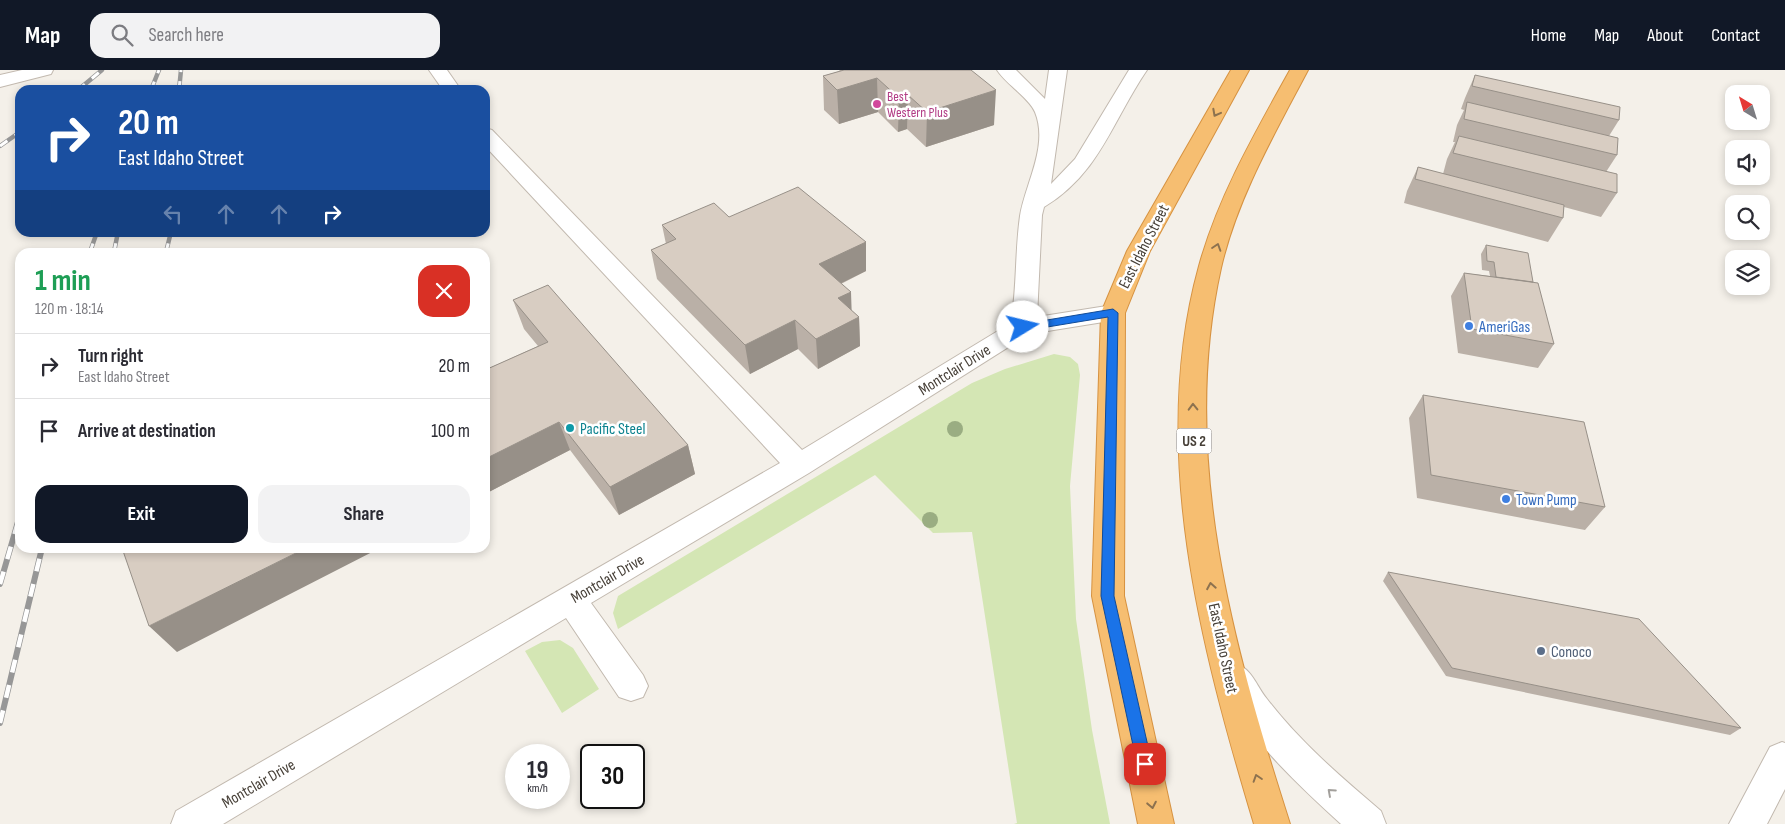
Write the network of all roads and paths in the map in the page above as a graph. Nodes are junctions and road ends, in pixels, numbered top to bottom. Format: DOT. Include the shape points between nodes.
graph roads {
  1 [pos="44,70"];
  2 [pos="438,70"];
  3 [pos="1006,70"];
  4 [pos="1058,70"];
  5 [pos="1138,70"];
  6 [pos="1240,70"];
  7 [pos="1299,70"];
  8 [pos="0,81"];
  9 [pos="448,85"];
  10 [pos="1050,132"];
  11 [pos="490,139"];
  12 [pos="1033,205"];
  13 [pos="1113,313"];
  14 [pos="1023,327"];
  15 [pos="799,465"];
  16 [pos="570,599"];
  17 [pos="1227,667"];
  18 [pos="631,686"];
  19 [pos="1782,759"];
  20 [pos="189,824"];
  21 [pos="1156,824"];
  22 [pos="1272,824"];
  23 [pos="1368,824"];
  24 [pos="1747,824"];
  1 -- 8 [label="street"];
  2 -- 9 [label="street"];
  3 -- 10 [label="street" via="1044,109"];
  4 -- 10 [label="street"];
  5 -- 12 [label="street" via="1116,104 1096,145 1071,179 1050,197"];
  6 -- 13 [label="highway, East Idaho Street, one-way" via="1144,239 1120,289"];
  17 -- 7 [label="highway, East Idaho Street / US 2, one-way" via="1203,541 1194,461 1192,386 1196,334 1210,268 1226,218 1244,174"];
  10 -- 12 [label="street"];
  11 -- 15 [label="street"];
  12 -- 14 [label="street"];
  13 -- 14 [label="street, Montclair Drive"];
  13 -- 21 [label="highway, East Idaho Street, one-way" via="1108,596"];
  14 -- 15 [label="street, Montclair Drive"];
  15 -- 16 [label="street, Montclair Drive"];
  16 -- 18 [label="street"];
  16 -- 20 [label="street, Montclair Drive"];
  22 -- 17 [label="highway, East Idaho Street / US 2, one-way" via="1248,752"];
  23 -- 17 [label="street, one-way" via="1298,762 1254,709"];
  19 -- 24 [label="street"];
}
